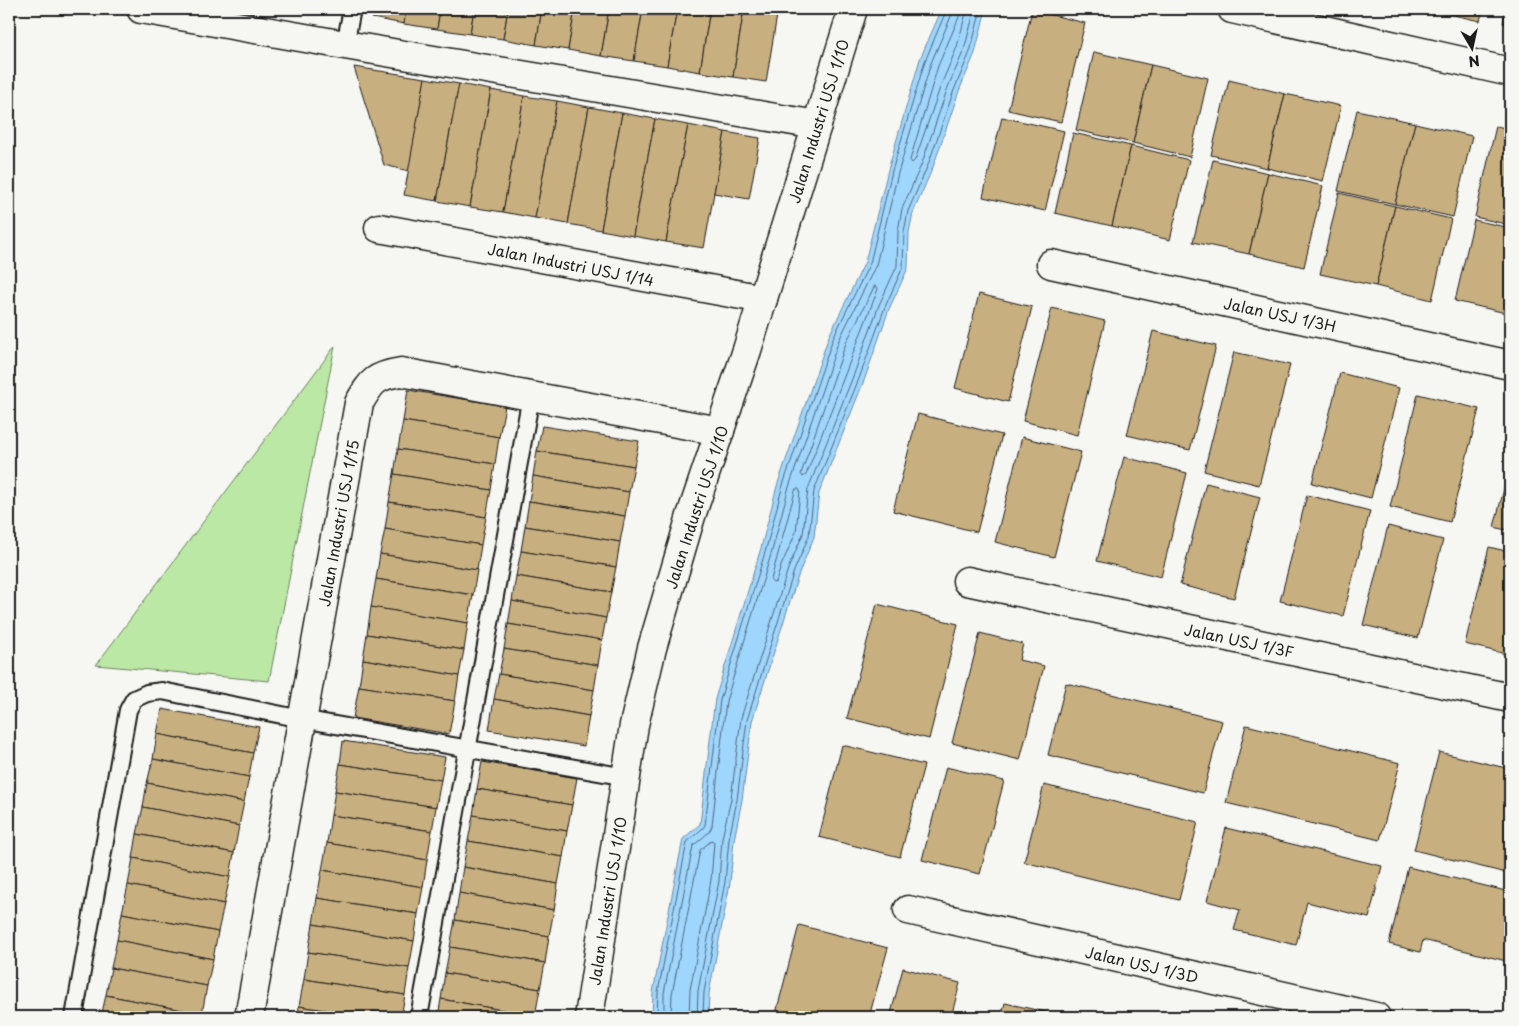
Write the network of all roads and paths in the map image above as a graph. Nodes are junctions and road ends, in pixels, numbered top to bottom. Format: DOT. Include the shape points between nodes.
graph roads {
  1 [pos="141,9"];
  2 [pos="352,9"];
  3 [pos="853,9"];
  4 [pos="1232,9"];
  5 [pos="345,45"];
  6 [pos="1510,72"];
  7 [pos="817,125"];
  8 [pos="380,228"];
  9 [pos="1051,264"];
  10 [pos="763,299"];
  11 [pos="1510,365"];
  12 [pos="531,396"];
  13 [pos="720,431"];
  14 [pos="967,581"];
  15 [pos="1510,698"];
  16 [pos="302,718"];
  17 [pos="467,748"];
  18 [pos="626,777"];
  19 [pos="908,910"];
  20 [pos="74,1017"];
  21 [pos="249,1017"];
  22 [pos="419,1017"];
  23 [pos="589,1017"];
  24 [pos="1376,1017"];
  1 -- 5 [label="street"];
  2 -- 5 [label="lane"];
  3 -- 7 [label="street, Jalan Industri USJ 1/10"];
  4 -- 6 [label="street"];
  5 -- 7 [label="street"];
  7 -- 10 [label="street, Jalan Industri USJ 1/10"];
  8 -- 10 [label="street, Jalan Industri USJ 1/14"];
  9 -- 11 [label="street, Jalan USJ 1/3H"];
  10 -- 13 [label="street, Jalan Industri USJ 1/10"];
  12 -- 13 [label="street, Jalan Industri USJ 1/15"];
  12 -- 16 [label="street, Jalan Industri USJ 1/15" via="401,372 385,374 370,384 359,403"];
  12 -- 17 [label="lane"];
  13 -- 18 [label="street, Jalan Industri USJ 1/10" via="652,648"];
  14 -- 15 [label="street, Jalan USJ 1/3F"];
  16 -- 17 [label="lane"];
  16 -- 20 [label="lane" via="162,691 134,699 128,710"];
  16 -- 21 [label="street, Jalan Industri USJ 1/15"];
  17 -- 18 [label="lane"];
  17 -- 22 [label="lane"];
  18 -- 23 [label="street, Jalan Industri USJ 1/10"];
  19 -- 24 [label="street, Jalan USJ 1/3D"];
}
